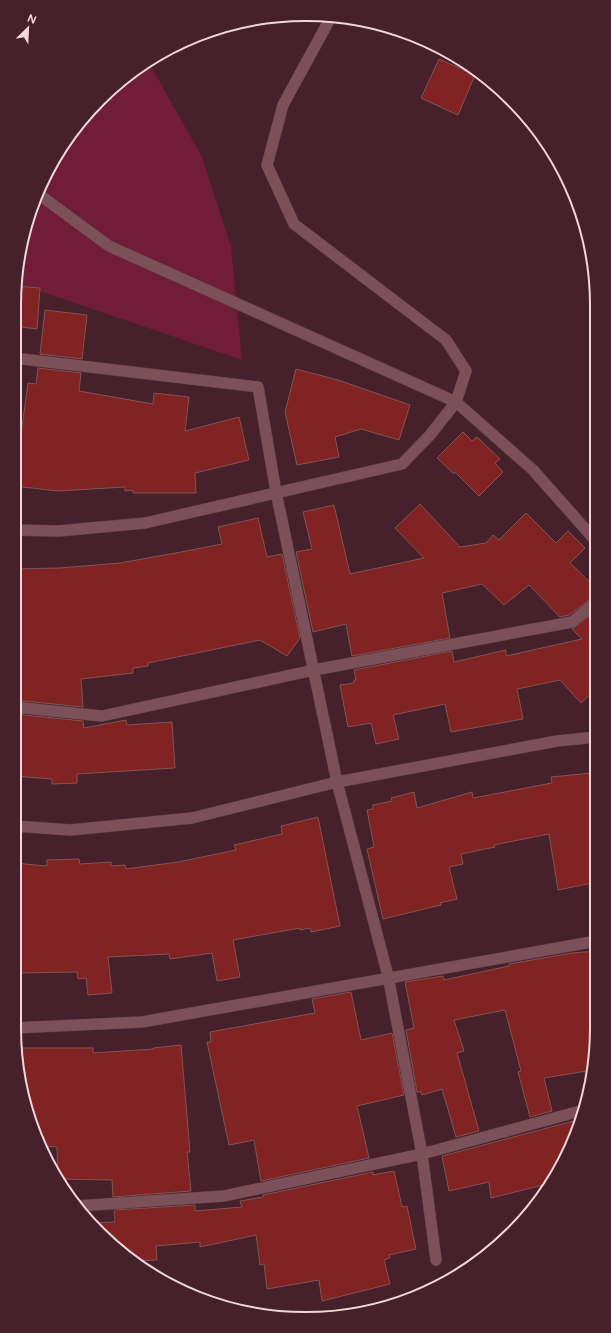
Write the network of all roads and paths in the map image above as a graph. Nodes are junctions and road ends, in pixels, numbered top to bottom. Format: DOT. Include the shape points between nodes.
graph roads {
  1 [pos="328,22"];
  2 [pos="43,197"];
  3 [pos="21,359"];
  4 [pos="456,402"];
  5 [pos="276,492"];
  6 [pos="21,530"];
  7 [pos="590,534"];
  8 [pos="590,607"];
  9 [pos="314,670"];
  10 [pos="21,708"];
  11 [pos="590,738"];
  12 [pos="337,782"];
  13 [pos="21,826"];
  14 [pos="590,942"];
  15 [pos="388,976"];
  16 [pos="21,1028"];
  17 [pos="577,1112"];
  18 [pos="422,1154"];
  19 [pos="84,1206"];
  20 [pos="436,1260"];
  1 -- 4 [label="street" via="283,105 267,165 294,224 446,340 466,371"];
  2 -- 4 [label="street" via="109,246"];
  3 -- 5 [label="street" via="258,387"];
  4 -- 5 [label="street" via="430,435 402,464"];
  4 -- 7 [label="street" via="533,470"];
  5 -- 6 [label="street" via="145,523 60,531"];
  5 -- 9 [label="street"];
  8 -- 9 [label="street" via="572,622"];
  9 -- 10 [label="street" via="102,716"];
  9 -- 12 [label="street"];
  11 -- 12 [label="street" via="557,741"];
  12 -- 13 [label="street" via="192,818 71,830"];
  12 -- 15 [label="street"];
  14 -- 15 [label="street"];
  15 -- 16 [label="street" via="142,1022"];
  15 -- 18 [label="street"];
  17 -- 18 [label="street"];
  18 -- 19 [label="street" via="224,1196"];
  18 -- 20 [label="street"];
}
